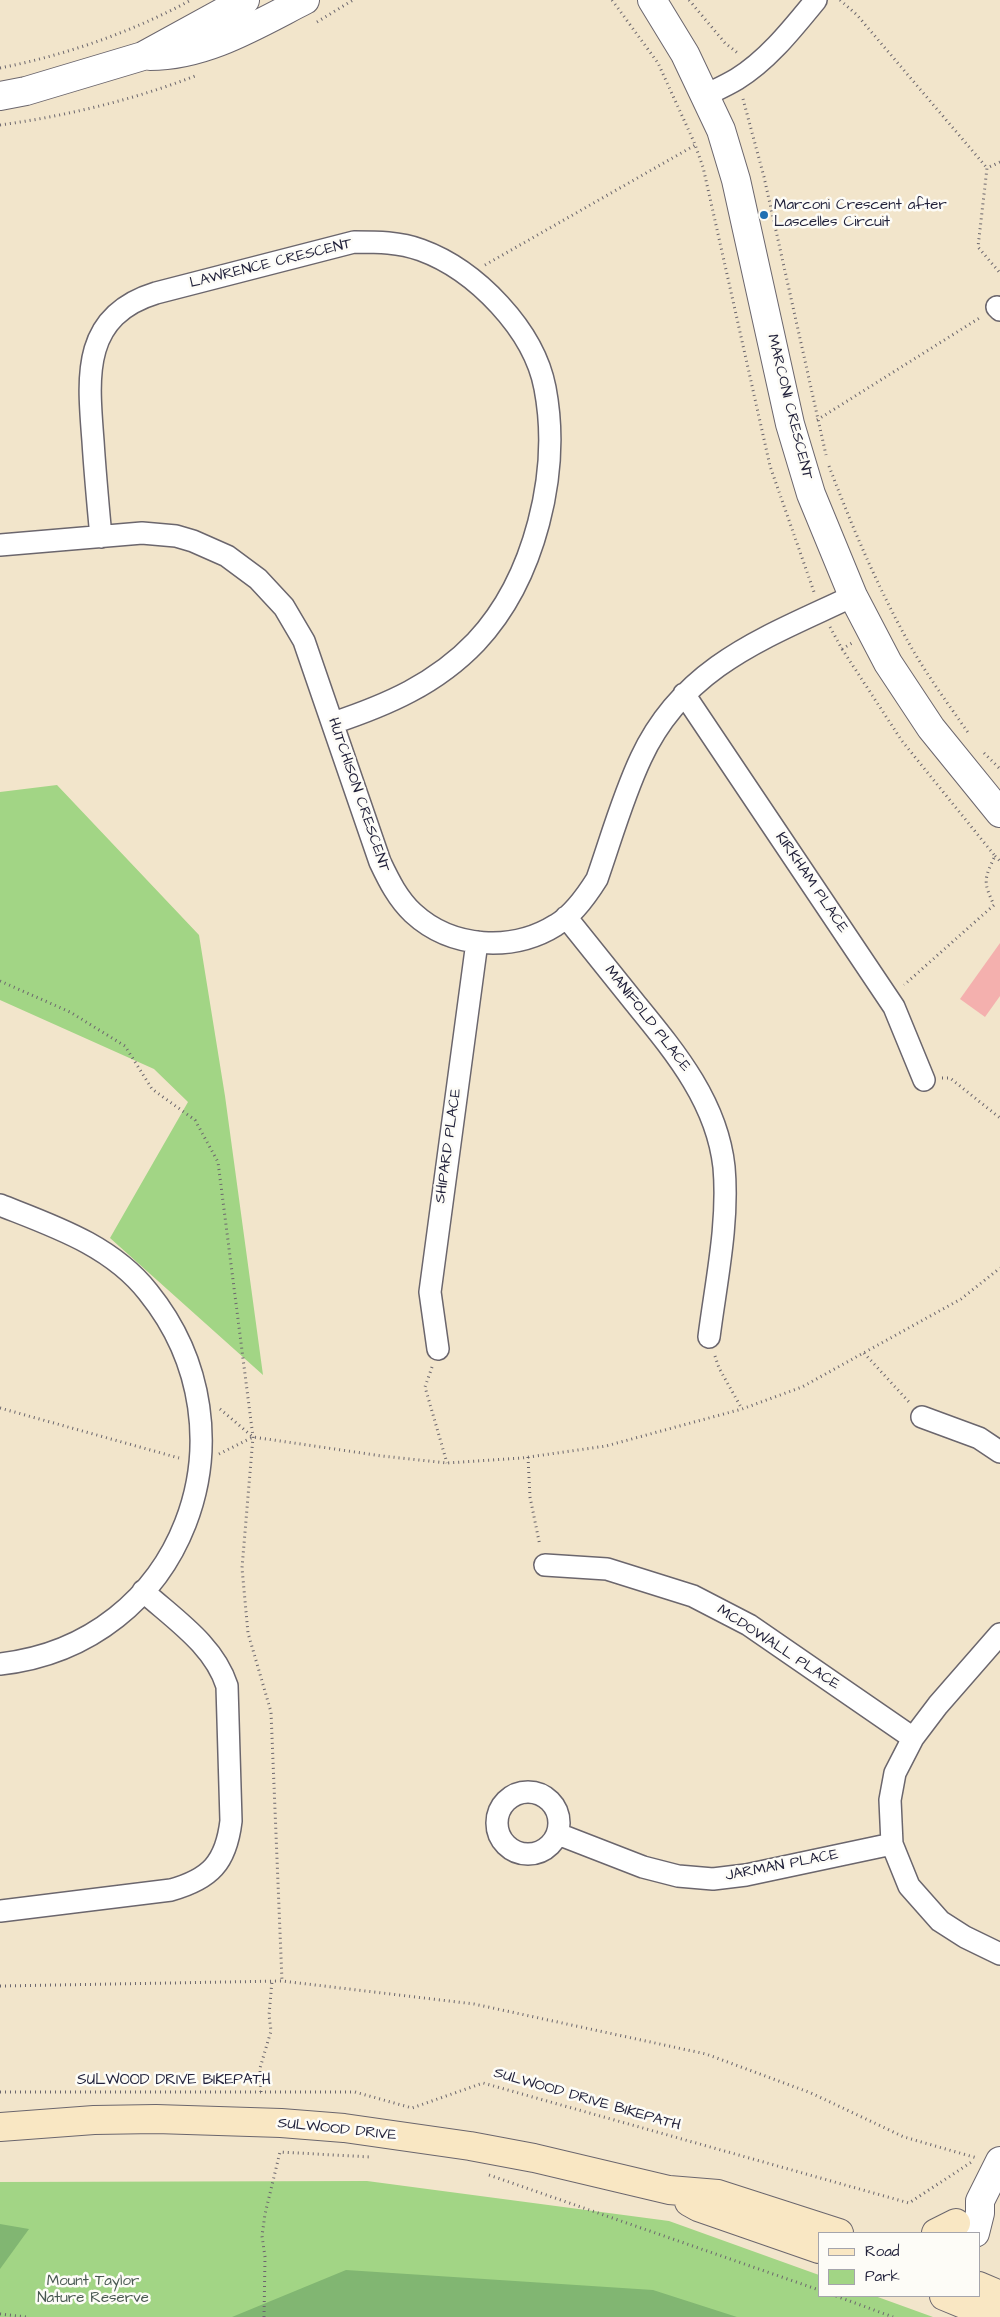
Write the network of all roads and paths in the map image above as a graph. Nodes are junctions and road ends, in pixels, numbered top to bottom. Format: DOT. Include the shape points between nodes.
graph roads {
  1 [pos="191,0"];
  2 [pos="245,0"];
  3 [pos="305,0"];
  4 [pos="612,0"];
  5 [pos="652,0"];
  6 [pos="689,0"];
  7 [pos="816,0"];
  8 [pos="840,0"];
  9 [pos="143,56"];
  10 [pos="0,68"];
  11 [pos="749,70"];
  12 [pos="706,95"];
  13 [pos="0,96"];
  14 [pos="742,97"];
  15 [pos="721,130"];
  16 [pos="695,145"];
  17 [pos="1000,162"];
  18 [pos="987,168"];
  19 [pos="1000,273"];
  20 [pos="467,275"];
  21 [pos="999,309"];
  22 [pos="818,419"];
  23 [pos="793,434"];
  24 [pos="100,537"];
  25 [pos="0,545"];
  26 [pos="814,596"];
  27 [pos="853,596"];
  28 [pos="842,649"];
  29 [pos="684,694"];
  30 [pos="333,723"];
  31 [pos="971,738"];
  32 [pos="982,751"];
  33 [pos="1000,769"];
  34 [pos="1000,813"];
  35 [pos="994,856"];
  36 [pos="1000,861"];
  37 [pos="566,917"];
  38 [pos="476,942"];
  39 [pos="0,981"];
  40 [pos="888,999"];
  41 [pos="924,1080"];
  42 [pos="1000,1118"];
  43 [pos="0,1205"];
  44 [pos="1000,1268"];
  45 [pos="708,1337"];
  46 [pos="438,1349"];
  47 [pos="864,1353"];
  48 [pos="196,1389"];
  49 [pos="0,1408"];
  50 [pos="742,1409"];
  51 [pos="922,1417"];
  52 [pos="253,1438"];
  53 [pos="1000,1452"];
  54 [pos="528,1457"];
  55 [pos="447,1462"];
  56 [pos="201,1464"];
  57 [pos="545,1565"];
  58 [pos="144,1591"];
  59 [pos="1000,1634"];
  60 [pos="0,1664"];
  61 [pos="913,1738"];
  62 [pos="558,1834"];
  63 [pos="892,1844"];
  64 [pos="0,1911"];
  65 [pos="1000,1954"];
  66 [pos="272,1981"];
  67 [pos="282,1981"];
  68 [pos="0,1986"];
  69 [pos="0,2092"];
  70 [pos="261,2092"];
  71 [pos="0,2127"];
  72 [pos="374,2158"];
  73 [pos="991,2162"];
  74 [pos="488,2175"];
  75 [pos="669,2190"];
  76 [pos="954,2231"];
  77 [pos="837,2232"];
  78 [pos="818,2249"];
  79 [pos="980,2286"];
  80 [pos="818,2290"];
  81 [pos="1000,2295"];
  82 [pos="839,2297"];
  83 [pos="946,2297"];
  84 [pos="0,2314"];
  85 [pos="27,2317"];
  86 [pos="264,2317"];
  87 [pos="893,2317"];
  88 [pos="995,2317"];
  1 -- 10 [label="path" via="161,16 82,47"];
  2 -- 9 [label="street"];
  3 -- 9 [label="street" via="199,50 172,56"];
  4 -- 16 [label="path" via="658,63"];
  5 -- 12 [label="street, MARCONI CRESCENT"];
  6 -- 11 [label="path" via="725,43 743,56"];
  7 -- 11 [label="street" via="794,27"];
  8 -- 18 [label="path" via="857,15"];
  9 -- 13 [label="street"];
  11 -- 12 [label="street"];
  12 -- 15 [label="street, MARCONI CRESCENT"];
  14 -- 22 [label="path" via="764,177"];
  15 -- 16 [label="path"];
  15 -- 23 [label="street, MARCONI CRESCENT" via="736,180"];
  16 -- 20 [label="path"];
  16 -- 26 [label="path" via="703,167 770,466 812,582"];
  17 -- 18 [label="path"];
  18 -- 19 [label="path" via="978,248"];
  20 -- 24 [label="street, LAWRENCE CRESCENT" via="422,250 405,245 354,242 156,293 120,311 102,332 89,373"];
  20 -- 30 [label="street, LAWRENCE CRESCENT" via="500,304 523,335 545,388 549,440 546,483 534,540 516,584 490,624 469,648 422,686 381,707"];
  21 -- 22 [label="path"];
  22 -- 23 [label="path"];
  22 -- 31 [label="path" via="827,460 873,572 905,636"];
  23 -- 27 [label="street, MARCONI CRESCENT" via="811,494"];
  24 -- 25 [label="street, HUTCHISON CRESCENT"];
  24 -- 30 [label="street, HUTCHISON CRESCENT" via="142,533 176,536 227,556 258,579 284,607 304,641"];
  27 -- 29 [label="street, HUTCHISON CRESCENT" via="749,646 714,667"];
  27 -- 34 [label="street, MARCONI CRESCENT" via="888,664 931,728"];
  28 -- 35 [label="path" via="902,741"];
  29 -- 37 [label="street, HUTCHISON CRESCENT" via="660,724 640,758 597,879"];
  29 -- 40 [label="street, KIRKHAM PLACE"];
  30 -- 38 [label="street, HUTCHISON CRESCENT" via="380,862 393,889 412,913 424,922 450,936"];
  32 -- 33 [label="path"];
  35 -- 36 [label="path"];
  35 -- 40 [label="path" via="985,886 994,905"];
  37 -- 38 [label="street, HUTCHISON CRESCENT" via="557,925 525,940 501,944"];
  37 -- 45 [label="street, MANIFOLD PLACE" via="675,1052 715,1126 724,1166 725,1206"];
  38 -- 46 [label="street, SHIPARD PLACE" via="430,1292"];
  39 -- 52 [label="path" via="70,1012 125,1046 152,1089 195,1120 214,1154 218,1162"];
  40 -- 41 [label="street, KIRKHAM PLACE"];
  41 -- 42 [label="path" via="950,1078"];
  43 -- 48 [label="street" via="80,1238 116,1261 147,1290 184,1349"];
  44 -- 47 [label="path" via="961,1299"];
  45 -- 50 [label="path" via="719,1368"];
  46 -- 55 [label="path" via="425,1387"];
  47 -- 50 [label="path" via="802,1387"];
  47 -- 51 [label="path"];
  48 -- 52 [label="path"];
  48 -- 56 [label="street" via="201,1414"];
  49 -- 56 [label="path"];
  50 -- 54 [label="path" via="606,1446"];
  51 -- 53 [label="street" via="979,1438"];
  52 -- 55 [label="path"];
  52 -- 56 [label="path"];
  52 -- 67 [label="path" via="242,1568 248,1634 271,1712"];
  54 -- 55 [label="path"];
  54 -- 57 [label="path" via="530,1497"];
  56 -- 58 [label="street" via="196,1493 183,1531"];
  57 -- 61 [label="street, MCDOWALL PLACE" via="607,1569 693,1596 749,1625"];
  58 -- 60 [label="street" via="109,1623 68,1646 18,1662"];
  58 -- 64 [label="street" via="204,1646 221,1669 226,1686 231,1821 221,1858 194,1884 171,1890"];
  59 -- 61 [label="street"];
  61 -- 63 [label="street" via="895,1773 890,1800"];
  62 -- 63 [label="street, JARMAN PLACE" via="643,1867 678,1876 713,1879"];
  63 -- 65 [label="street" via="909,1886 928,1910 965,1937"];
  66 -- 67 [label="path"];
  66 -- 68 [label="path"];
  66 -- 70 [label="path" via="271,2031 260,2068"];
  67 -- 73 [label="path" via="474,2004 706,2054 811,2093 904,2137"];
  69 -- 70 [label="path, SULWOOD DRIVE BIKEPATH"];
  70 -- 73 [label="path, SULWOOD DRIVE BIKEPATH" via="355,2092 412,2108 484,2083 909,2203"];
  71 -- 75 [label="main road, SULWOOD DRIVE" via="156,2118 344,2128 525,2156"];
  72 -- 86 [label="path" via="280,2152 262,2236"];
  73 -- 76 [label="street" via="980,2201 960,2215"];
  74 -- 80 [label="path"];
  75 -- 77 [label="main road, SULWOOD DRIVE" via="718,2194"];
  75 -- 78 [label="main road, SULWOOD DRIVE" via="698,2207"];
  79 -- 81 [label="main road"];
  82 -- 87 [label="path"];
  83 -- 88 [label="main road"];
  84 -- 85 [label="path"];
}
